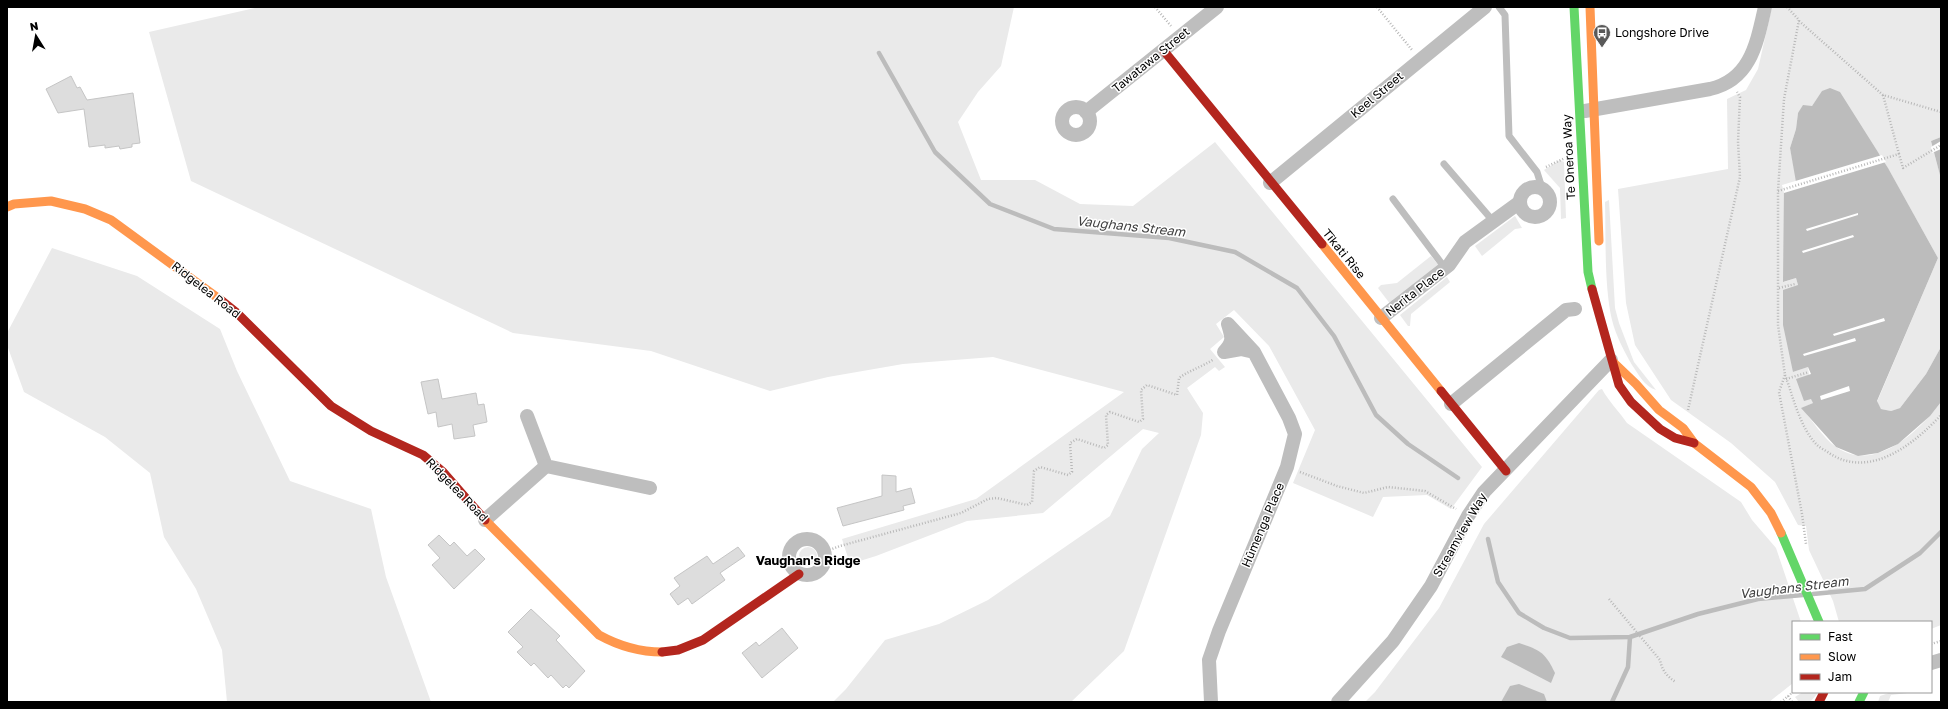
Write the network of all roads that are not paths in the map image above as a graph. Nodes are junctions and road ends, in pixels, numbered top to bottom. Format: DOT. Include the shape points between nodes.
graph roads {
  1 [pos="1217,7"];
  2 [pos="1485,7"];
  3 [pos="1498,7"];
  4 [pos="1574,7"];
  5 [pos="1590,7"];
  6 [pos="1764,7"];
  7 [pos="1164,51"];
  8 [pos="1595,110"];
  9 [pos="1086,112"];
  10 [pos="1579,112"];
  11 [pos="1444,164"];
  12 [pos="1270,183"];
  13 [pos="1542,188"];
  14 [pos="1393,199"];
  15 [pos="1520,202"];
  16 [pos="7,206"];
  17 [pos="1493,221"];
  18 [pos="1599,248"];
  19 [pos="1446,268"];
  20 [pos="1599,277"];
  21 [pos="1596,305"];
  22 [pos="1575,308"];
  23 [pos="1381,318"];
  24 [pos="1254,352"];
  25 [pos="1611,360"];
  26 [pos="1450,404"];
  27 [pos="526,416"];
  28 [pos="1694,443"];
  29 [pos="546,466"];
  30 [pos="1506,471"];
  31 [pos="650,488"];
  32 [pos="485,520"];
  33 [pos="799,574"];
  34 [pos="1818,621"];
  35 [pos="1825,693"];
  36 [pos="1827,693"];
  37 [pos="1864,693"];
  38 [pos="1211,702"];
  39 [pos="1338,702"];
  40 [pos="1819,702"];
  41 [pos="1832,702"];
  42 [pos="1859,702"];
  1 -- 7 [label="street, Tawatawa Street"];
  2 -- 12 [label="street, Keel Street"];
  3 -- 13 [label="lane" via="1505,15 1509,136 1537,172"];
  4 -- 10 [label="street, Te Oneroa Way"];
  5 -- 8 [label="street"];
  6 -- 8 [label="street" via="1757,40 1747,64 1721,87"];
  7 -- 9 [label="street, Tawatawa Street"];
  7 -- 12 [label="street, Tīkati Rise"];
  8 -- 10 [label="street"];
  8 -- 18 [label="street"];
  10 -- 21 [label="street, Te Oneroa Way" via="1587,260"];
  11 -- 17 [label="lane"];
  12 -- 23 [label="street, Tīkati Rise"];
  13 -- 15 [label="street, Nerita Place" via="1527,189"];
  13 -- 15 [label="street" via="1550,200 1545,213 1536,217 1527,215"];
  14 -- 19 [label="lane"];
  15 -- 17 [label="street, Nerita Place"];
  16 -- 32 [label="street, Ridgelea Road" via="51,202 85,209 111,220 237,313 331,406 371,431 423,455 443,472"];
  17 -- 19 [label="street, Nerita Place" via="1465,242"];
  19 -- 23 [label="street, Nerita Place"];
  20 -- 21 [label="street, Te Oneroa Way"];
  21 -- 25 [label="street, Te Oneroa Way"];
  22 -- 26 [label="street" via="1566,310"];
  23 -- 26 [label="street, Tīkati Rise"];
  24 -- 24 [label="street, Hūmenga Place" via="1228,324 1232,337 1231,344 1224,352 1242,349"];
  24 -- 38 [label="street, Hūmenga Place" via="1290,418 1294,434 1287,467 1209,660"];
  25 -- 28 [label="street, Te Oneroa Way" via="1659,410 1683,428"];
  25 -- 28 [label="street, Te Oneroa Way" via="1619,384 1631,402 1660,429 1675,438"];
  25 -- 30 [label="street, Streamview Way"];
  26 -- 30 [label="street, Tīkati Rise"];
  27 -- 29 [label="street"];
  28 -- 34 [label="street, Te Oneroa Way" via="1736,473 1751,487 1771,513 1789,549"];
  29 -- 31 [label="street"];
  29 -- 32 [label="street"];
  30 -- 39 [label="street, Streamview Way" via="1484,492 1468,516 1430,586 1393,641"];
  32 -- 33 [label="street, Ridgelea Road" via="599,635 626,648 659,652 679,650 702,640"];
  33 -- 33 [label="street, Ridgelea Road" via="816,573 823,564 822,547 812,540 806,539 795,543 789,554 790,566"];
  35 -- 40 [label="street"];
  36 -- 41 [label="street"];
  37 -- 42 [label="street"];
}
